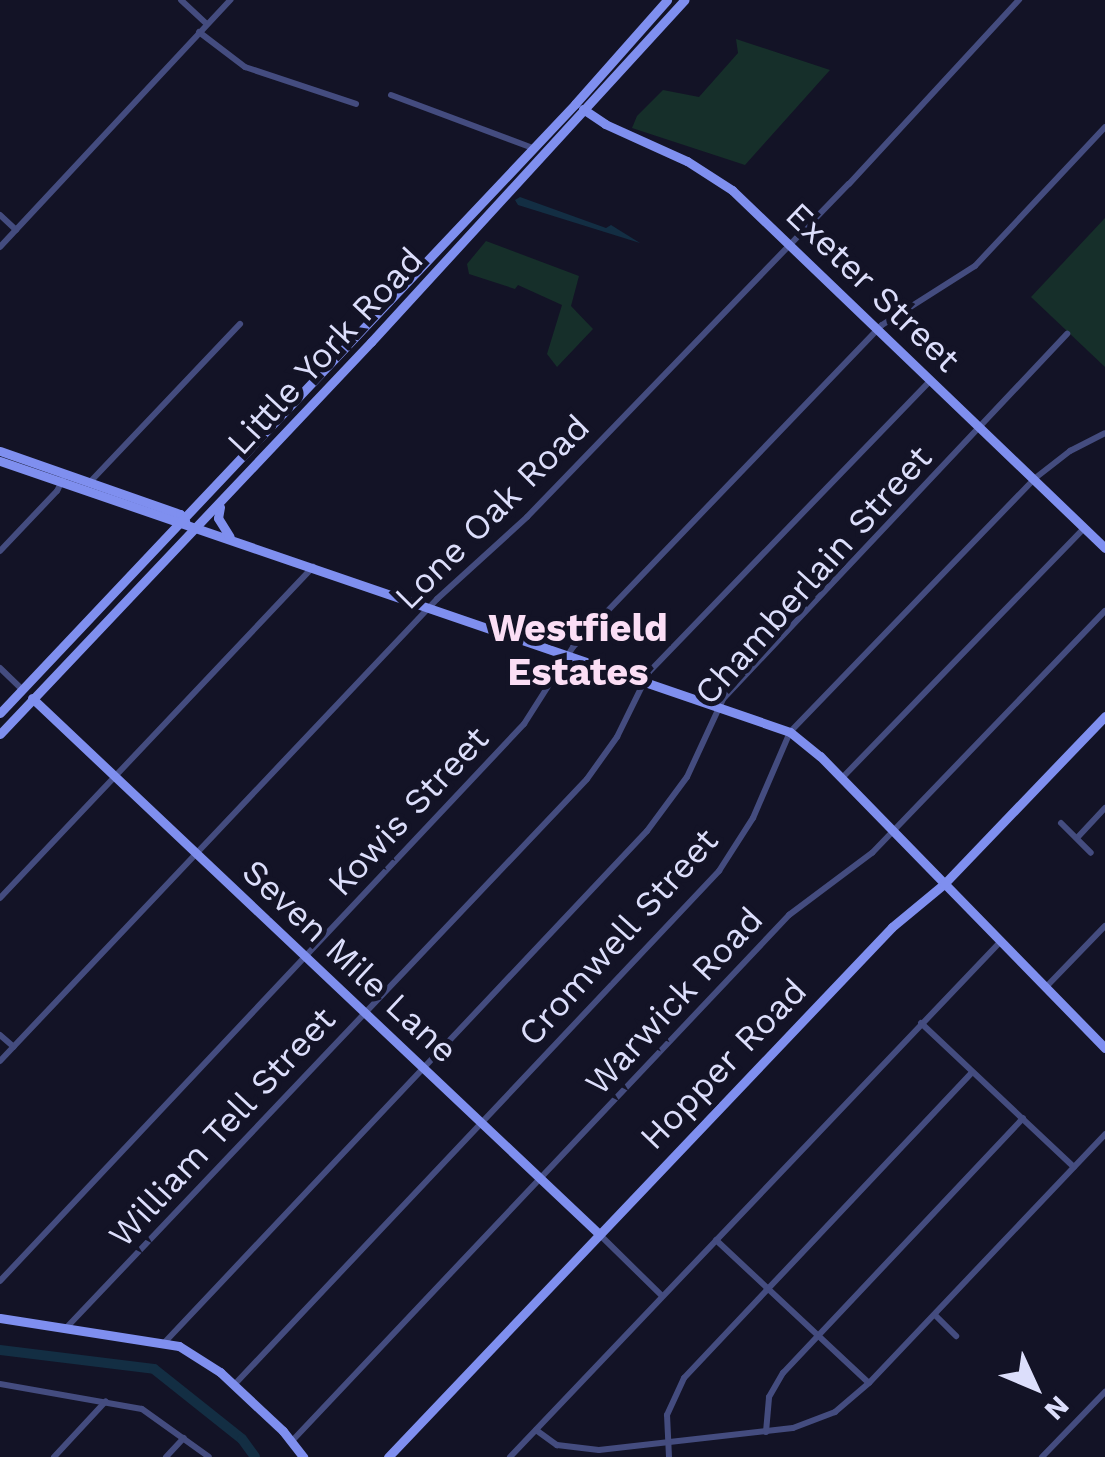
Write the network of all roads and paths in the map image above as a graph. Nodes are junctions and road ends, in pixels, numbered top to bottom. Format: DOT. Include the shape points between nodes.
graph roads {
  1 [pos="182,0"];
  2 [pos="230,0"];
  3 [pos="666,0"];
  4 [pos="684,0"];
  5 [pos="1019,0"];
  6 [pos="207,24"];
  7 [pos="199,32"];
  8 [pos="630,41"];
  9 [pos="640,50"];
  10 [pos="391,95"];
  11 [pos="356,104"];
  12 [pos="575,104"];
  13 [pos="586,110"];
  14 [pos="1105,127"];
  15 [pos="532,148"];
  16 [pos="0,215"];
  17 [pos="16,230"];
  18 [pos="790,245"];
  19 [pos="0,247"];
  20 [pos="384,307"];
  21 [pos="395,316"];
  22 [pos="240,324"];
  23 [pos="878,330"];
  24 [pos="1067,334"];
  25 [pos="930,381"];
  26 [pos="982,429"];
  27 [pos="1105,433"];
  28 [pos="0,451"];
  29 [pos="0,460"];
  30 [pos="63,478"];
  31 [pos="1034,479"];
  32 [pos="88,487"];
  33 [pos="224,498"];
  34 [pos="153,514"];
  35 [pos="184,521"];
  36 [pos="198,526"];
  37 [pos="1084,528"];
  38 [pos="232,539"];
  39 [pos="161,544"];
  40 [pos="1105,548"];
  41 [pos="0,551"];
  42 [pos="314,566"];
  43 [pos="430,607"];
  44 [pos="1105,611"];
  45 [pos="566,654"];
  46 [pos="0,668"];
  47 [pos="643,680"];
  48 [pos="23,690"];
  49 [pos="33,700"];
  50 [pos="718,706"];
  51 [pos="0,712"];
  52 [pos="1105,716"];
  53 [pos="790,732"];
  54 [pos="0,734"];
  55 [pos="114,775"];
  56 [pos="842,778"];
  57 [pos="1105,808"];
  58 [pos="1062,823"];
  59 [pos="893,831"];
  60 [pos="1077,838"];
  61 [pos="196,854"];
  62 [pos="1091,854"];
  63 [pos="944,884"];
  64 [pos="0,898"];
  65 [pos="1105,926"];
  66 [pos="1002,940"];
  67 [pos="305,956"];
  68 [pos="1046,987"];
  69 [pos="364,1012"];
  70 [pos="921,1023"];
  71 [pos="0,1034"];
  72 [pos="14,1047"];
  73 [pos="1105,1048"];
  74 [pos="0,1061"];
  75 [pos="423,1067"];
  76 [pos="972,1072"];
  77 [pos="1023,1118"];
  78 [pos="482,1124"];
  79 [pos="1105,1134"];
  80 [pos="1074,1167"];
  81 [pos="540,1179"];
  82 [pos="599,1234"];
  83 [pos="716,1240"];
  84 [pos="0,1281"];
  85 [pos="768,1286"];
  86 [pos="662,1296"];
  87 [pos="935,1315"];
  88 [pos="0,1318"];
  89 [pos="67,1328"];
  90 [pos="819,1334"];
  91 [pos="956,1336"];
  92 [pos="164,1342"];
  93 [pos="869,1383"];
  94 [pos="0,1384"];
  95 [pos="234,1385"];
  96 [pos="10,1386"];
  97 [pos="1105,1392"];
  98 [pos="0,1396"];
  99 [pos="107,1400"];
  100 [pos="536,1430"];
  101 [pos="766,1432"];
  102 [pos="184,1438"];
  103 [pos="292,1441"];
  104 [pos="668,1442"];
  105 [pos="54,1457"];
  106 [pos="166,1457"];
  107 [pos="208,1457"];
  108 [pos="303,1457"];
  109 [pos="388,1457"];
  110 [pos="510,1457"];
  111 [pos="669,1457"];
  112 [pos="1042,1457"];
  1 -- 6 [label="street"];
  2 -- 6 [label="street"];
  3 -- 8 [label="main road, Little York Road"];
  4 -- 9 [label="main road, Little York Road"];
  5 -- 18 [label="street, Lone Oak Road"];
  6 -- 7 [label="street"];
  7 -- 11 [label="street" via="245,67"];
  7 -- 17 [label="street"];
  8 -- 9 [label="main road"];
  8 -- 12 [label="main road, Little York Road"];
  9 -- 13 [label="main road, Little York Road"];
  10 -- 15 [label="street"];
  12 -- 13 [label="main road, Exeter Street"];
  12 -- 15 [label="main road, Little York Road"];
  13 -- 18 [label="main road, Exeter Street" via="713,176"];
  13 -- 21 [label="main road, Little York Road"];
  14 -- 23 [label="street, Kowis Street" via="975,266"];
  15 -- 20 [label="main road, Little York Road"];
  16 -- 17 [label="street"];
  17 -- 19 [label="street"];
  18 -- 23 [label="main road, Exeter Street"];
  18 -- 43 [label="street, Lone Oak Road" via="527,517"];
  20 -- 21 [label="main road"];
  20 -- 35 [label="main road, Little York Road"];
  21 -- 33 [label="main road, Little York Road"];
  22 -- 32 [label="street"];
  23 -- 25 [label="main road, Exeter Street"];
  23 -- 45 [label="street, Kowis Street"];
  24 -- 26 [label="street, Chamberlain Street"];
  25 -- 26 [label="main road, Exeter Street"];
  25 -- 47 [label="street, William Tell Street"];
  26 -- 31 [label="main road, Exeter Street"];
  26 -- 50 [label="street, Chamberlain Street"];
  27 -- 31 [label="street, Cromwell Street"];
  28 -- 30 [label="main road"];
  29 -- 30 [label="main road"];
  30 -- 32 [label="main road"];
  30 -- 41 [label="street"];
  31 -- 37 [label="main road, Exeter Street"];
  31 -- 53 [label="street, Cromwell Street"];
  32 -- 34 [label="main road"];
  32 -- 35 [label="main road" via="180,514"];
  33 -- 36 [label="main road, Little York Road"];
  33 -- 38 [label="main road" via="218,518"];
  34 -- 35 [label="main road"];
  34 -- 39 [label="main road" via="164,528"];
  35 -- 36 [label="main road"];
  35 -- 39 [label="main road, Little York Road"];
  36 -- 38 [label="main road"];
  36 -- 49 [label="main road, Little York Road"];
  37 -- 40 [label="main road, Exeter Street"];
  37 -- 56 [label="street"];
  38 -- 42 [label="main road"];
  39 -- 48 [label="main road, Little York Road"];
  42 -- 43 [label="main road"];
  42 -- 55 [label="street"];
  43 -- 45 [label="main road"];
  43 -- 61 [label="street, Lone Oak Road"];
  44 -- 59 [label="street, Warwick Road"];
  45 -- 47 [label="main road"];
  45 -- 67 [label="street, Kowis Street" via="524,724"];
  46 -- 48 [label="street, Seven Mile Lane"];
  47 -- 50 [label="main road"];
  47 -- 69 [label="street, William Tell Street" via="617,737 587,779"];
  48 -- 49 [label="main road, Seven Mile Lane"];
  48 -- 51 [label="main road, Little York Road"];
  49 -- 54 [label="main road, Little York Road"];
  49 -- 55 [label="main road, Seven Mile Lane"];
  50 -- 53 [label="main road"];
  50 -- 75 [label="street, Chamberlain Street" via="687,777 648,831"];
  52 -- 63 [label="main road, Hopper Road"];
  53 -- 56 [label="main road"];
  53 -- 78 [label="street, Cromwell Street" via="753,818 719,871"];
  55 -- 61 [label="main road, Seven Mile Lane"];
  55 -- 64 [label="street"];
  56 -- 59 [label="main road"];
  57 -- 60 [label="street"];
  58 -- 60 [label="street"];
  59 -- 63 [label="main road"];
  59 -- 81 [label="street, Warwick Road" via="789,915"];
  60 -- 62 [label="street"];
  61 -- 67 [label="main road, Seven Mile Lane"];
  61 -- 72 [label="street, Lone Oak Road"];
  63 -- 66 [label="main road"];
  63 -- 82 [label="main road, Hopper Road" via="892,926"];
  65 -- 68 [label="street"];
  66 -- 68 [label="main road"];
  66 -- 70 [label="street"];
  67 -- 69 [label="main road, Seven Mile Lane"];
  67 -- 84 [label="street, Kowis Street"];
  68 -- 73 [label="main road"];
  69 -- 75 [label="main road, Seven Mile Lane"];
  69 -- 89 [label="street, William Tell Street"];
  70 -- 76 [label="street"];
  70 -- 83 [label="street"];
  71 -- 72 [label="street"];
  72 -- 74 [label="street, Lone Oak Road"];
  75 -- 78 [label="main road, Seven Mile Lane"];
  75 -- 92 [label="street, Chamberlain Street"];
  76 -- 77 [label="street"];
  76 -- 85 [label="street"];
  77 -- 80 [label="street"];
  77 -- 90 [label="street"];
  78 -- 81 [label="main road, Seven Mile Lane"];
  78 -- 95 [label="street, Cromwell Street"];
  79 -- 80 [label="street"];
  80 -- 87 [label="street"];
  81 -- 82 [label="main road, Seven Mile Lane"];
  81 -- 103 [label="street, Warwick Road"];
  82 -- 86 [label="street, Seven Mile Lane"];
  82 -- 109 [label="main road, Hopper Road"];
  83 -- 85 [label="street"];
  83 -- 86 [label="street"];
  85 -- 90 [label="street"];
  85 -- 104 [label="street" via="676,1390 667,1415"];
  86 -- 100 [label="street"];
  87 -- 91 [label="street"];
  87 -- 93 [label="street"];
  88 -- 89 [label="main road"];
  89 -- 92 [label="main road"];
  90 -- 93 [label="street"];
  90 -- 101 [label="street" via="771,1390"];
  92 -- 95 [label="main road" via="191,1352"];
  93 -- 101 [label="street" via="823,1419"];
  94 -- 96 [label="street"];
  95 -- 103 [label="main road"];
  96 -- 98 [label="street"];
  96 -- 99 [label="street"];
  97 -- 112 [label="street"];
  99 -- 102 [label="street" via="142,1409"];
  99 -- 105 [label="street"];
  100 -- 104 [label="street" via="577,1449"];
  100 -- 110 [label="street"];
  101 -- 104 [label="street"];
  102 -- 106 [label="street"];
  102 -- 107 [label="street"];
  103 -- 108 [label="main road"];
  104 -- 111 [label="street"];
}
